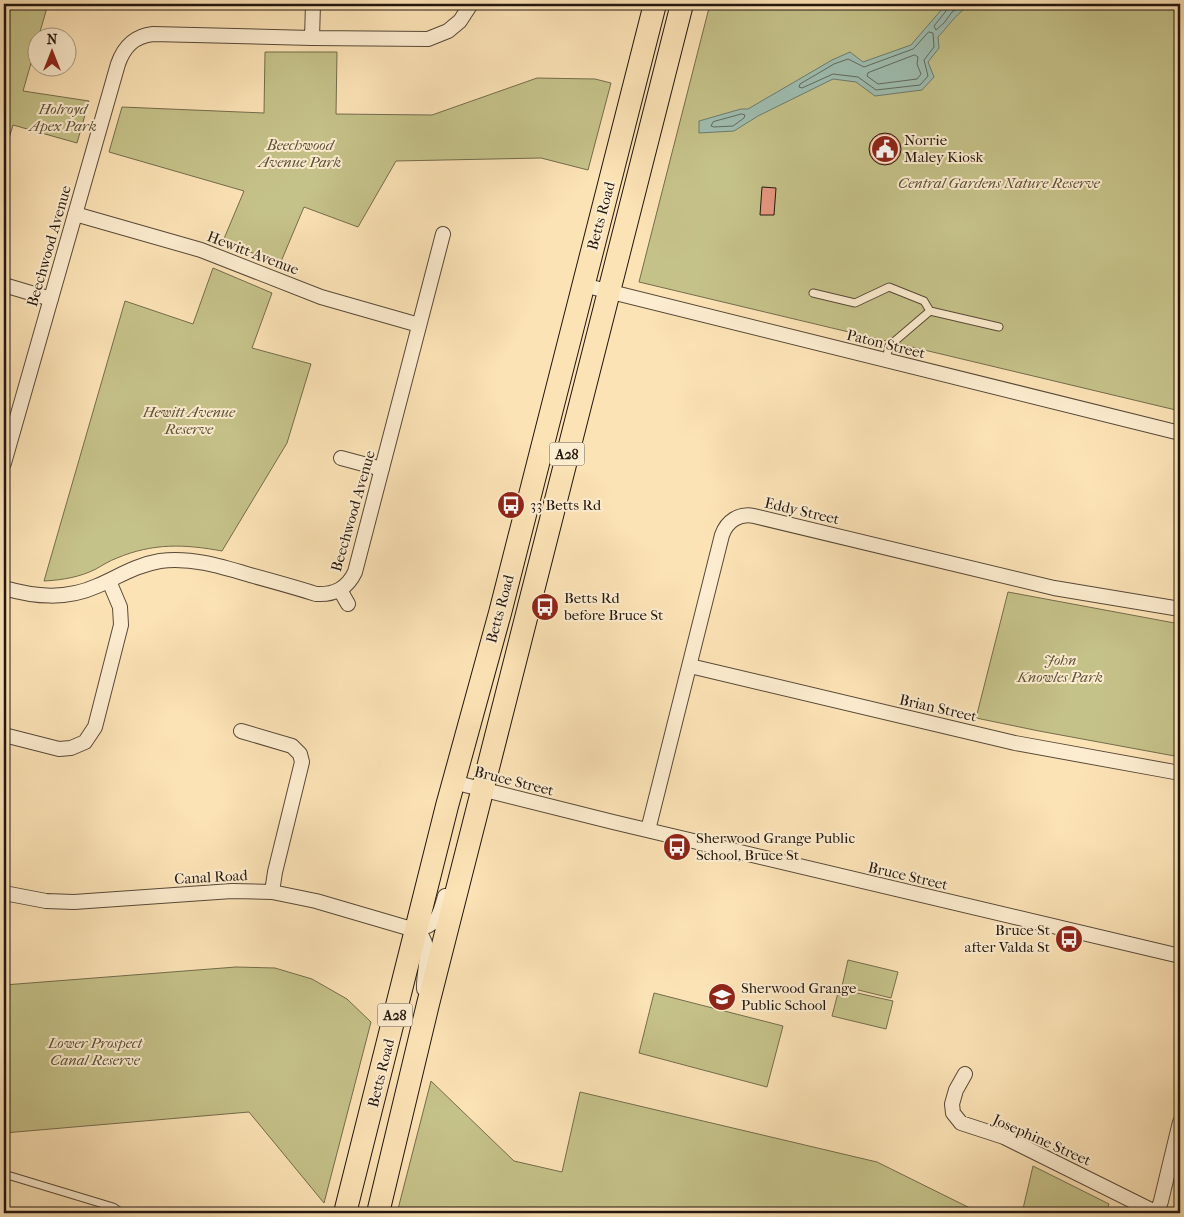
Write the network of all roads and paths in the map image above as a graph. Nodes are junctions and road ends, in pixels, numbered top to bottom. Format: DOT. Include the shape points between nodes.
graph roads {
  1 [pos="313,4"];
  2 [pos="471,4"];
  3 [pos="655,4"];
  4 [pos="682,4"];
  5 [pos="312,38"];
  6 [pos="75,214"];
  7 [pos="443,234"];
  8 [pos="4,285"];
  9 [pos="583,285"];
  10 [pos="608,291"];
  11 [pos="813,293"];
  12 [pos="51,298"];
  13 [pos="930,311"];
  14 [pos="419,325"];
  15 [pos="999,327"];
  16 [pos="886,360"];
  17 [pos="1180,433"];
  18 [pos="340,458"];
  19 [pos="4,463"];
  20 [pos="382,469"];
  21 [pos="109,580"];
  22 [pos="4,588"];
  23 [pos="340,590"];
  24 [pos="348,604"];
  25 [pos="1180,609"];
  26 [pos="690,666"];
  27 [pos="241,731"];
  28 [pos="4,735"];
  29 [pos="1180,773"];
  30 [pos="453,782"];
  31 [pos="482,789"];
  32 [pos="648,830"];
  33 [pos="462,870"];
  34 [pos="272,892"];
  35 [pos="4,893"];
  36 [pos="415,930"];
  37 [pos="1180,956"];
  38 [pos="428,1004"];
  39 [pos="965,1074"];
  40 [pos="1180,1122"];
  41 [pos="4,1174"];
  42 [pos="122,1213"];
  43 [pos="345,1213"];
  44 [pos="378,1213"];
  45 [pos="1157,1213"];
  1 -- 5 [label="street"];
  2 -- 5 [label="street, Beechwood Avenue" via="460,21 448,31 428,39"];
  3 -- 9 [label="highway, Betts Road / A28"];
  4 -- 10 [label="highway, Betts Road / A28"];
  5 -- 6 [label="street, Beechwood Avenue" via="153,34 128,37"];
  6 -- 12 [label="street, Beechwood Avenue"];
  6 -- 14 [label="street, Hewitt Avenue" via="202,250 308,292"];
  7 -- 14 [label="street, Beechwood Avenue"];
  8 -- 12 [label="street"];
  9 -- 10 [label="street, Paton Street"];
  9 -- 30 [label="highway, Betts Road / A28" via="500,613"];
  10 -- 16 [label="street, Paton Street"];
  10 -- 31 [label="highway, Betts Road / A28"];
  11 -- 13 [label="lane" via="855,303 889,287 924,300"];
  12 -- 19 [label="street, Beechwood Avenue"];
  13 -- 15 [label="lane"];
  13 -- 16 [label="lane" via="889,346"];
  14 -- 20 [label="street, Beechwood Avenue"];
  16 -- 17 [label="street, Paton Street"];
  18 -- 20 [label="street"];
  20 -- 23 [label="street, Beechwood Avenue" via="355,572"];
  21 -- 22 [label="street, Beechwood Avenue" via="78,593 55,597 33,596"];
  21 -- 23 [label="street, Beechwood Avenue" via="140,566 184,560 212,564 316,594"];
  21 -- 28 [label="street" via="120,608 120,630 95,727 83,751 59,749"];
  23 -- 24 [label="street, Beechwood Avenue"];
  25 -- 26 [label="street, Eddy Street" via="1054,588 744,515 725,529"];
  26 -- 29 [label="street, Brian Street" via="1015,743"];
  26 -- 32 [label="street, Eddy Street"];
  27 -- 34 [label="street" via="288,744 304,752"];
  30 -- 31 [label="street, Bruce Street"];
  30 -- 36 [label="highway, Betts Road / A28"];
  31 -- 32 [label="street, Bruce Street"];
  31 -- 33 [label="highway, Betts Road / A28"];
  32 -- 37 [label="street, Bruce Street"];
  33 -- 36 [label="street" via="448,885 435,922"];
  33 -- 38 [label="highway, Betts Road / A28"];
  34 -- 35 [label="street, Canal Road" via="232,891 74,902 46,901"];
  34 -- 36 [label="street, Canal Road" via="316,900"];
  36 -- 38 [label="street" via="426,942 423,987"];
  36 -- 43 [label="highway, Betts Road / A28"];
  38 -- 44 [label="highway, Betts Road / A28"];
  39 -- 45 [label="street, Josephine Street" via="952,1104 953,1113 961,1123 1004,1137"];
  40 -- 45 [label="street"];
  41 -- 42 [label="lane" via="113,1207"];
}
